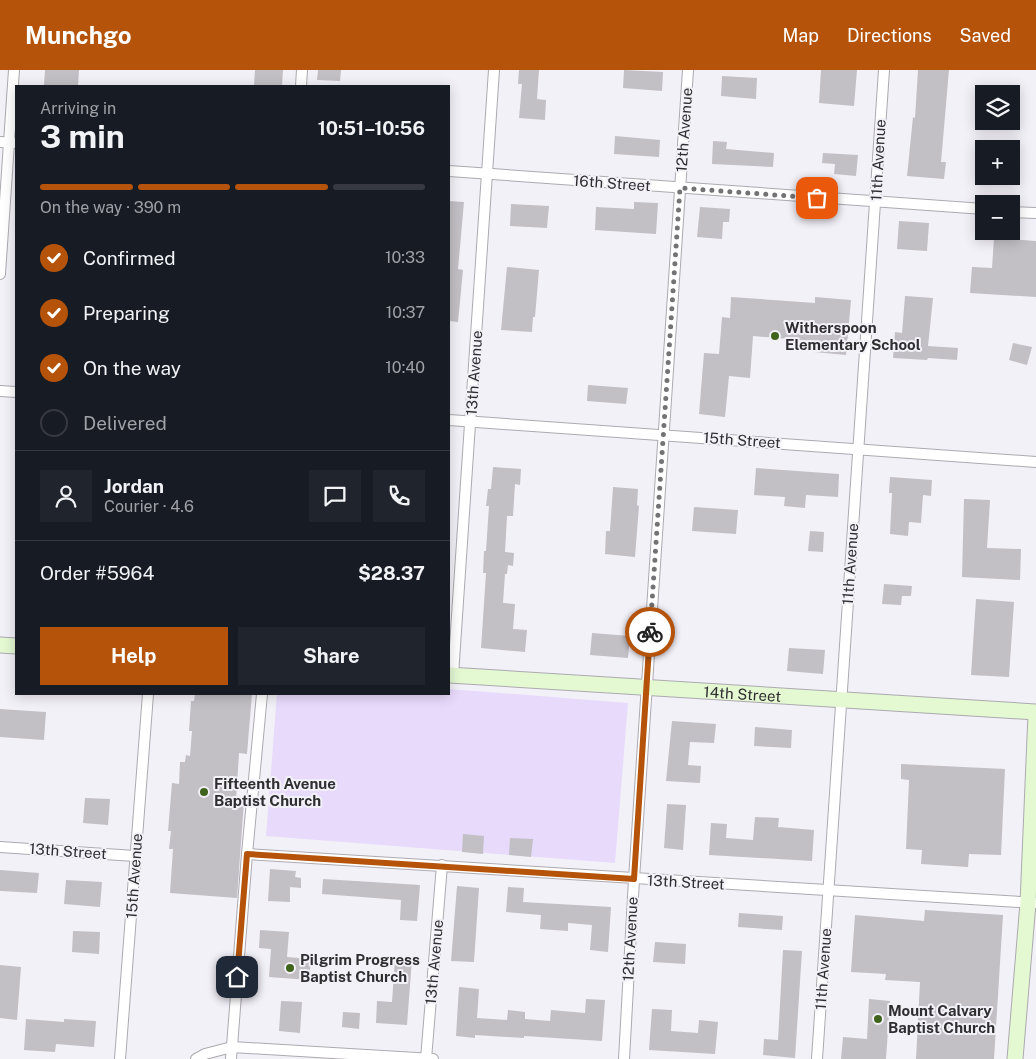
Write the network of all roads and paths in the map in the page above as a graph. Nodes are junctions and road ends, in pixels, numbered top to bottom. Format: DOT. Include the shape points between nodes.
graph roads {
  1 [pos="14,70"];
  2 [pos="302,70"];
  3 [pos="494,70"];
  4 [pos="688,70"];
  5 [pos="884,70"];
  6 [pos="301,85"];
  7 [pos="8,142"];
  8 [pos="450,171"];
  9 [pos="488,174"];
  10 [pos="680,188"];
  11 [pos="876,201"];
  12 [pos="975,209"];
  13 [pos="1020,212"];
  14 [pos="1036,213"];
  15 [pos="0,274"];
  16 [pos="0,391"];
  17 [pos="15,392"];
  18 [pos="450,420"];
  19 [pos="470,421"];
  20 [pos="664,435"];
  21 [pos="858,448"];
  22 [pos="1036,462"];
  23 [pos="0,645"];
  24 [pos="15,646"];
  25 [pos="451,675"];
  26 [pos="646,687"];
  27 [pos="148,695"];
  28 [pos="262,695"];
  29 [pos="841,699"];
  30 [pos="1036,713"];
  31 [pos="0,847"];
  32 [pos="247,854"];
  33 [pos="135,856"];
  34 [pos="442,865"];
  35 [pos="634,879"];
  36 [pos="828,890"];
  37 [pos="1032,903"];
  38 [pos="232,1047"];
  39 [pos="120,1059"];
  40 [pos="196,1059"];
  41 [pos="231,1059"];
  42 [pos="426,1059"];
  43 [pos="433,1059"];
  44 [pos="624,1059"];
  45 [pos="817,1059"];
  46 [pos="1015,1059"];
  1 -- 7 [label="street"];
  2 -- 6 [label="street"];
  3 -- 9 [label="street, 13th Avenue"];
  4 -- 10 [label="street, 12th Avenue"];
  5 -- 11 [label="street, 11th Avenue"];
  7 -- 15 [label="street"];
  8 -- 9 [label="street, 16th Street"];
  9 -- 10 [label="street, 16th Street"];
  9 -- 19 [label="street, 13th Avenue"];
  10 -- 11 [label="street, 16th Street"];
  10 -- 20 [label="street, 12th Avenue"];
  11 -- 12 [label="street, 16th Street"];
  11 -- 21 [label="street, 11th Avenue"];
  13 -- 14 [label="street"];
  16 -- 17 [label="street"];
  18 -- 19 [label="street, 15th Street"];
  19 -- 20 [label="street, 15th Street"];
  19 -- 25 [label="street, 13th Avenue"];
  20 -- 21 [label="street, 15th Street"];
  20 -- 26 [label="street, 12th Avenue"];
  21 -- 22 [label="street, 15th Street"];
  21 -- 29 [label="street, 11th Avenue"];
  23 -- 24 [label="main road"];
  25 -- 26 [label="main road, 14th Street"];
  26 -- 29 [label="main road, 14th Street"];
  26 -- 35 [label="street, 12th Avenue"];
  27 -- 33 [label="street, 15th Avenue"];
  28 -- 32 [label="street"];
  29 -- 30 [label="main road, 14th Street"];
  29 -- 36 [label="street, 11th Avenue"];
  30 -- 37 [label="main road"];
  31 -- 33 [label="street, 13th Street"];
  32 -- 34 [label="street, 13th Street"];
  32 -- 38 [label="street"];
  33 -- 39 [label="street, 15th Avenue"];
  34 -- 35 [label="street, 13th Street"];
  34 -- 42 [label="street, 13th Avenue"];
  35 -- 36 [label="street, 13th Street"];
  35 -- 44 [label="street, 12th Avenue"];
  36 -- 37 [label="street, 13th Street"];
  36 -- 45 [label="street, 11th Avenue"];
  37 -- 46 [label="main road"];
  38 -- 40 [label="street"];
  38 -- 41 [label="street"];
  38 -- 42 [label="street"];
  42 -- 43 [label="street"];
}
